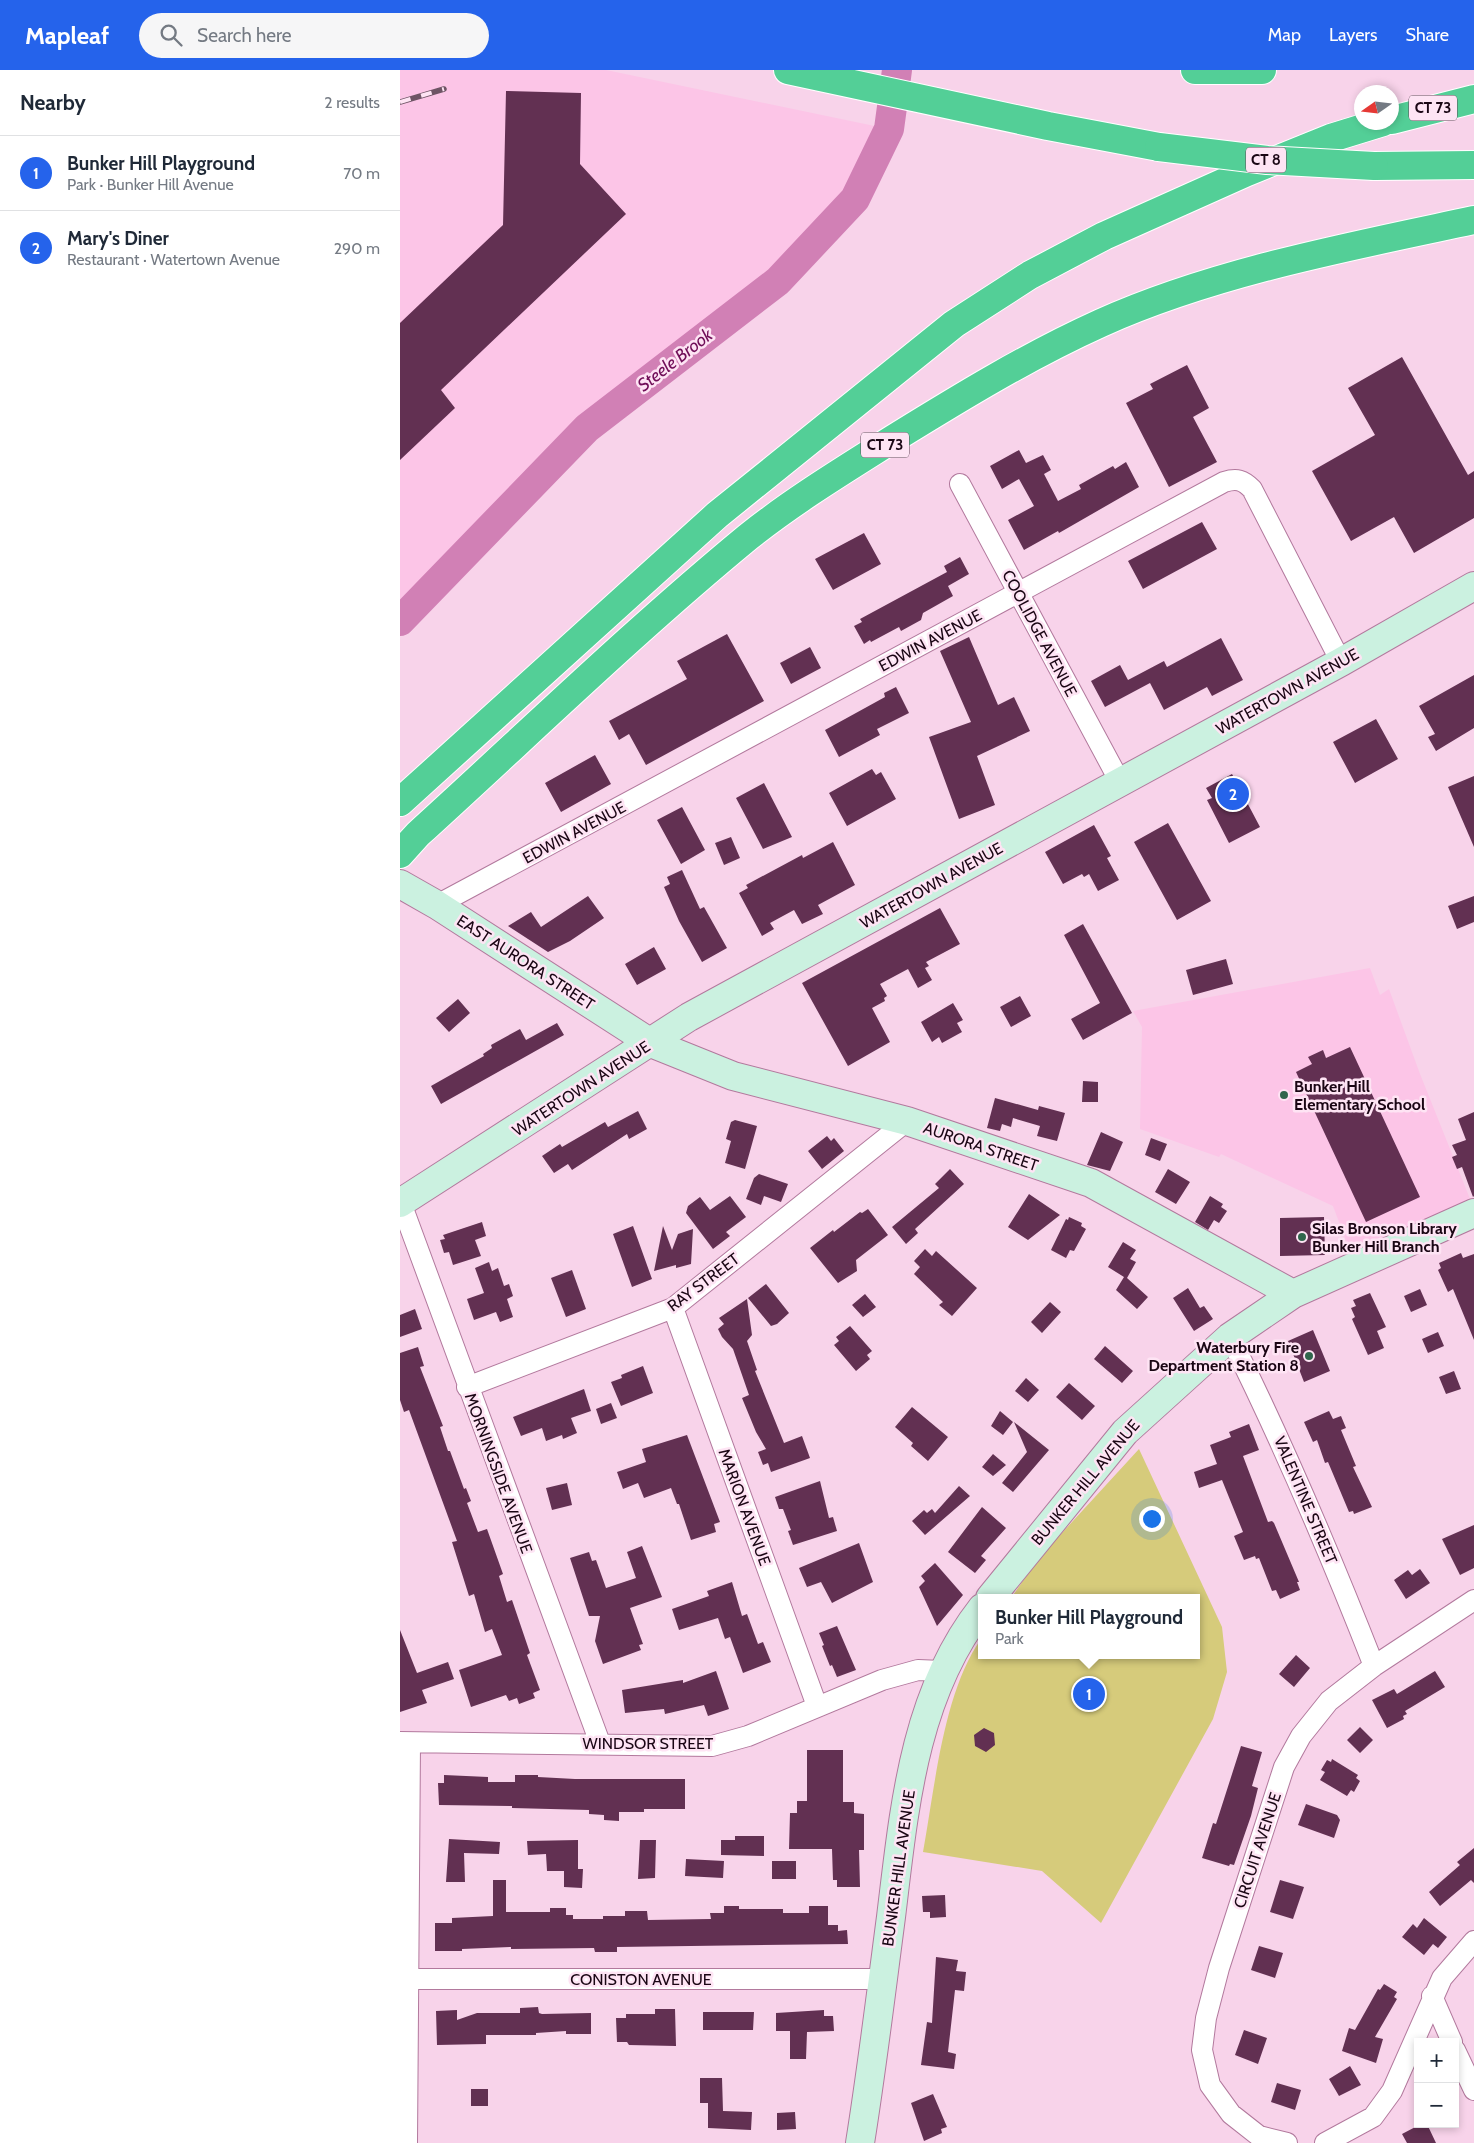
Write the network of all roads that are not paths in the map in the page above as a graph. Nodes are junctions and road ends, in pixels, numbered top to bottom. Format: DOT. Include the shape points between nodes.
graph roads {
  1 [pos="788,70"];
  2 [pos="1194,70"];
  3 [pos="1262,70"];
  4 [pos="1474,99"];
  5 [pos="1399,118"];
  6 [pos="1357,130"];
  7 [pos="1474,165"];
  8 [pos="1474,220"];
  9 [pos="960,484"];
  10 [pos="1474,586"];
  11 [pos="1018,592"];
  12 [pos="1341,662"];
  13 [pos="1120,782"];
  14 [pos="400,802"];
  15 [pos="400,854"];
  16 [pos="400,884"];
  17 [pos="437,905"];
  18 [pos="651,1043"];
  19 [pos="908,1121"];
  20 [pos="400,1203"];
  21 [pos="1474,1213"];
  22 [pos="1293,1294"];
  23 [pos="673,1308"];
  24 [pos="1230,1337"];
  25 [pos="467,1387"];
  26 [pos="993,1594"];
  27 [pos="1474,1600"];
  28 [pos="978,1614"];
  29 [pos="1374,1666"];
  30 [pos="942,1671"];
  31 [pos="817,1706"];
  32 [pos="405,1742"];
  33 [pos="600,1743"];
  34 [pos="1474,1941"];
  35 [pos="404,1979"];
  36 [pos="883,1979"];
  37 [pos="1432,1996"];
  38 [pos="1450,2038"];
  39 [pos="1410,2062"];
  40 [pos="1459,2062"];
  41 [pos="1474,2090"];
  42 [pos="407,2143"];
  43 [pos="860,2143"];
  44 [pos="1287,2143"];
  45 [pos="1325,2143"];
  1 -- 7 [label="highway, CT 8, bridge" via="1159,147 1267,160 1374,166"];
  2 -- 3 [label="highway"];
  4 -- 5 [label="highway, CT 73"];
  6 -- 14 [label="highway" via="1247,172 1104,236 1030,275 954,324 717,515"];
  8 -- 15 [label="highway, CT 73" via="1308,257 1166,298 1102,323 962,396 748,537 439,814"];
  9 -- 11 [label="street, COOLIDGE AVENUE"];
  10 -- 12 [label="main road, WATERTOWN AVENUE"];
  11 -- 12 [label="street, EDWIN AVENUE" via="1224,482 1244,481 1252,489"];
  11 -- 13 [label="street, COOLIDGE AVENUE"];
  11 -- 17 [label="street, EDWIN AVENUE"];
  12 -- 13 [label="main road, WATERTOWN AVENUE"];
  13 -- 18 [label="main road, WATERTOWN AVENUE" via="689,1017"];
  16 -- 17 [label="main road, EAST AURORA STREET"];
  17 -- 18 [label="main road, EAST AURORA STREET"];
  18 -- 19 [label="main road, AURORA STREET" via="733,1076"];
  18 -- 20 [label="main road, WATERTOWN AVENUE"];
  19 -- 22 [label="main road, AURORA STREET" via="1091,1183"];
  19 -- 23 [label="street, RAY STREET"];
  20 -- 25 [label="street, MORNINGSIDE AVENUE"];
  21 -- 22 [label="main road, BUNKER HILL AVENUE"];
  22 -- 24 [label="main road, BUNKER HILL AVENUE"];
  23 -- 25 [label="street, RAY STREET"];
  23 -- 31 [label="street, MARION AVENUE"];
  24 -- 26 [label="main road, BUNKER HILL AVENUE" via="1125,1432"];
  24 -- 29 [label="street, VALENTINE STREET" via="1271,1417 1324,1538"];
  25 -- 33 [label="street, MORNINGSIDE AVENUE"];
  27 -- 29 [label="street, CIRCUIT AVENUE"];
  28 -- 30 [label="main road, BUNKER HILL AVENUE"];
  29 -- 44 [label="street, CIRCUIT AVENUE" via="1329,1701 1301,1736 1284,1767 1206,2018 1202,2050 1210,2085 1231,2114 1259,2136"];
  30 -- 31 [label="street, WINDSOR STREET" via="918,1670 882,1680"];
  30 -- 36 [label="main road, BUNKER HILL AVENUE" via="915,1754"];
  31 -- 33 [label="street, WINDSOR STREET" via="748,1736 712,1746"];
  32 -- 33 [label="street, WINDSOR STREET"];
  32 -- 35 [label="street"];
  34 -- 37 [label="street" via="1442,1978"];
  35 -- 36 [label="street, CONISTON AVENUE"];
  35 -- 42 [label="street"];
  36 -- 43 [label="main road, BUNKER HILL AVENUE"];
  37 -- 38 [label="street"];
  37 -- 39 [label="street"];
  39 -- 45 [label="street" via="1374,2118"];
  40 -- 41 [label="street"];
}
